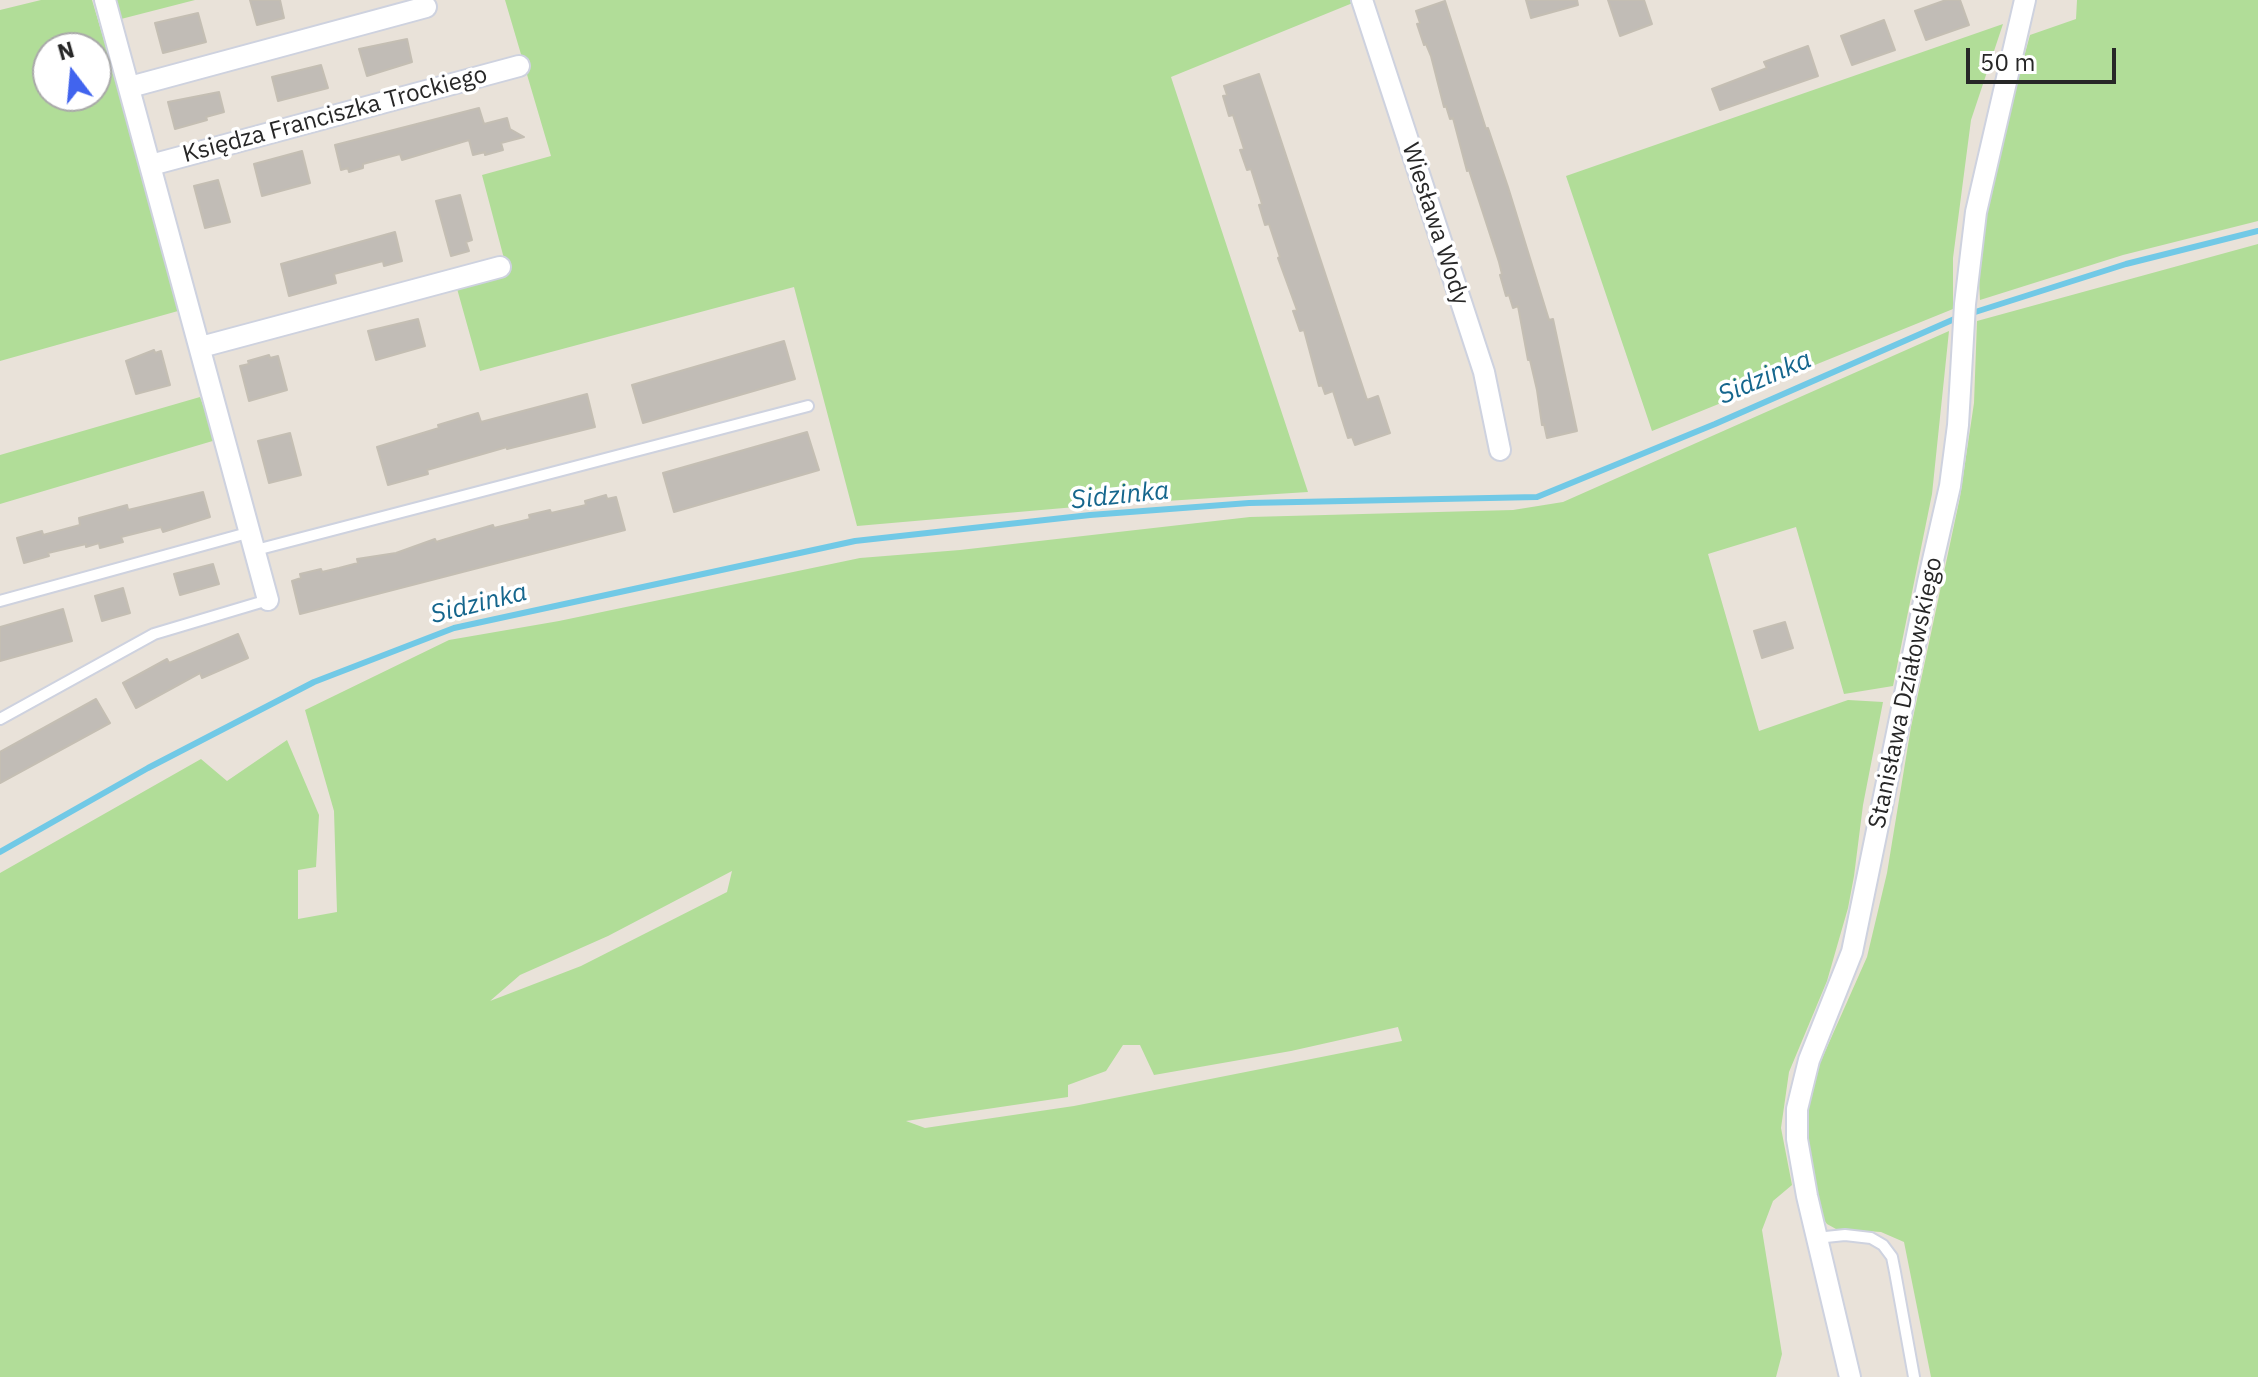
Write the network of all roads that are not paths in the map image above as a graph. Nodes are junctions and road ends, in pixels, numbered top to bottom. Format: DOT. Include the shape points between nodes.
graph roads {
  1 [pos="105,0"];
  2 [pos="1362,0"];
  3 [pos="2025,0"];
  4 [pos="426,7"];
  5 [pos="519,66"];
  6 [pos="130,87"];
  7 [pos="151,165"];
  8 [pos="500,267"];
  9 [pos="201,347"];
  10 [pos="808,406"];
  11 [pos="1500,450"];
  12 [pos="253,541"];
  13 [pos="268,600"];
  14 [pos="0,601"];
  15 [pos="0,719"];
  16 [pos="1816,1238"];
  17 [pos="1850,1377"];
  18 [pos="1914,1377"];
  1 -- 6 [label="street, Księdza Franciszka Trockiego"];
  2 -- 11 [label="street, Wiesława Wody" via="1484,372"];
  3 -- 16 [label="street, Stanisława Działowskiego" via="1976,212 1950,486 1866,895 1852,952 1809,1060 1797,1109 1800,1161"];
  4 -- 6 [label="street"];
  5 -- 7 [label="street, Księdza Franciszka Trockiego"];
  6 -- 7 [label="street, Księdza Franciszka Trockiego"];
  7 -- 9 [label="street, Księdza Franciszka Trockiego"];
  8 -- 9 [label="street"];
  9 -- 12 [label="street, Księdza Franciszka Trockiego"];
  10 -- 12 [label="lane"];
  12 -- 13 [label="street, Księdza Franciszka Trockiego"];
  12 -- 14 [label="lane"];
  13 -- 15 [label="lane" via="154,634"];
  16 -- 17 [label="street, Stanisława Działowskiego"];
  16 -- 18 [label="lane" via="1871,1238 1892,1257"];
}
